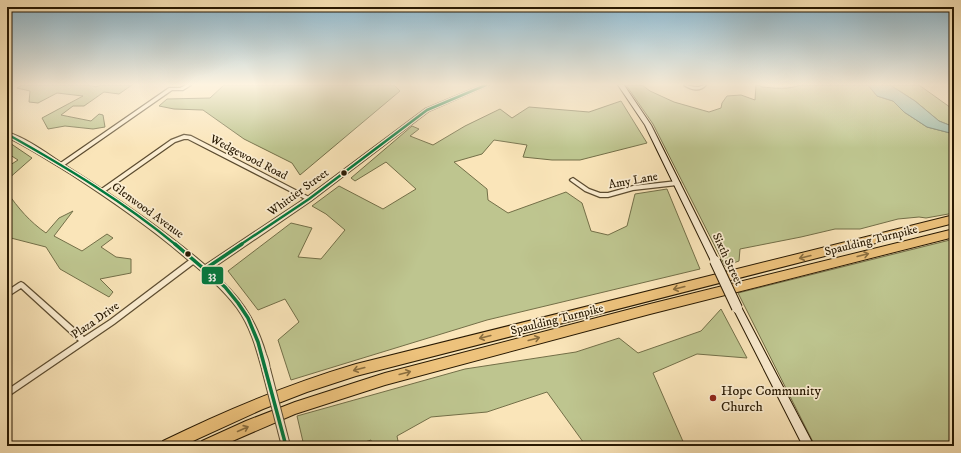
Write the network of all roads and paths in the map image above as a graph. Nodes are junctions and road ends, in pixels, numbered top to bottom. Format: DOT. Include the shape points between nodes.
graph roads {
  1 [pos="143,106"];
  2 [pos="434,106"];
  3 [pos="636,106"];
  4 [pos="7,134"];
  5 [pos="61,165"];
  6 [pos="573,180"];
  7 [pos="677,183"];
  8 [pos="102,191"];
  9 [pos="309,199"];
  10 [pos="953,219"];
  11 [pos="954,233"];
  12 [pos="194,260"];
  13 [pos="204,269"];
  14 [pos="7,294"];
  15 [pos="84,341"];
  16 [pos="7,394"];
  17 [pos="168,446"];
  18 [pos="207,446"];
  19 [pos="286,446"];
  20 [pos="809,446"];
  1 -- 5 [label="street"];
  2 -- 9 [label="street, Whittier Street"];
  3 -- 7 [label="main road, Sixth Street" via="648,124"];
  4 -- 5 [label="street, Glenwood Avenue"];
  5 -- 8 [label="street, Glenwood Avenue"];
  6 -- 7 [label="street, Amy Lane" via="600,195"];
  7 -- 20 [label="main road, Sixth Street, bridge" via="737,308"];
  8 -- 9 [label="street, Wedgewood Road" via="180,138 189,137"];
  8 -- 12 [label="street, Glenwood Avenue" via="156,228"];
  9 -- 13 [label="street, Whittier Street"];
  10 -- 17 [label="highway, Spaulding Turnpike, one-way" via="356,370 256,404"];
  18 -- 11 [label="highway, Spaulding Turnpike, one-way" via="292,408 349,389 650,309"];
  12 -- 13 [label="street, Glenwood Avenue"];
  12 -- 15 [label="street, Plaza Drive"];
  13 -- 19 [label="street, Glenwood Avenue, bridge" via="244,311 257,337"];
  14 -- 15 [label="street" via="21,285"];
  15 -- 16 [label="street, Plaza Drive"];
}
